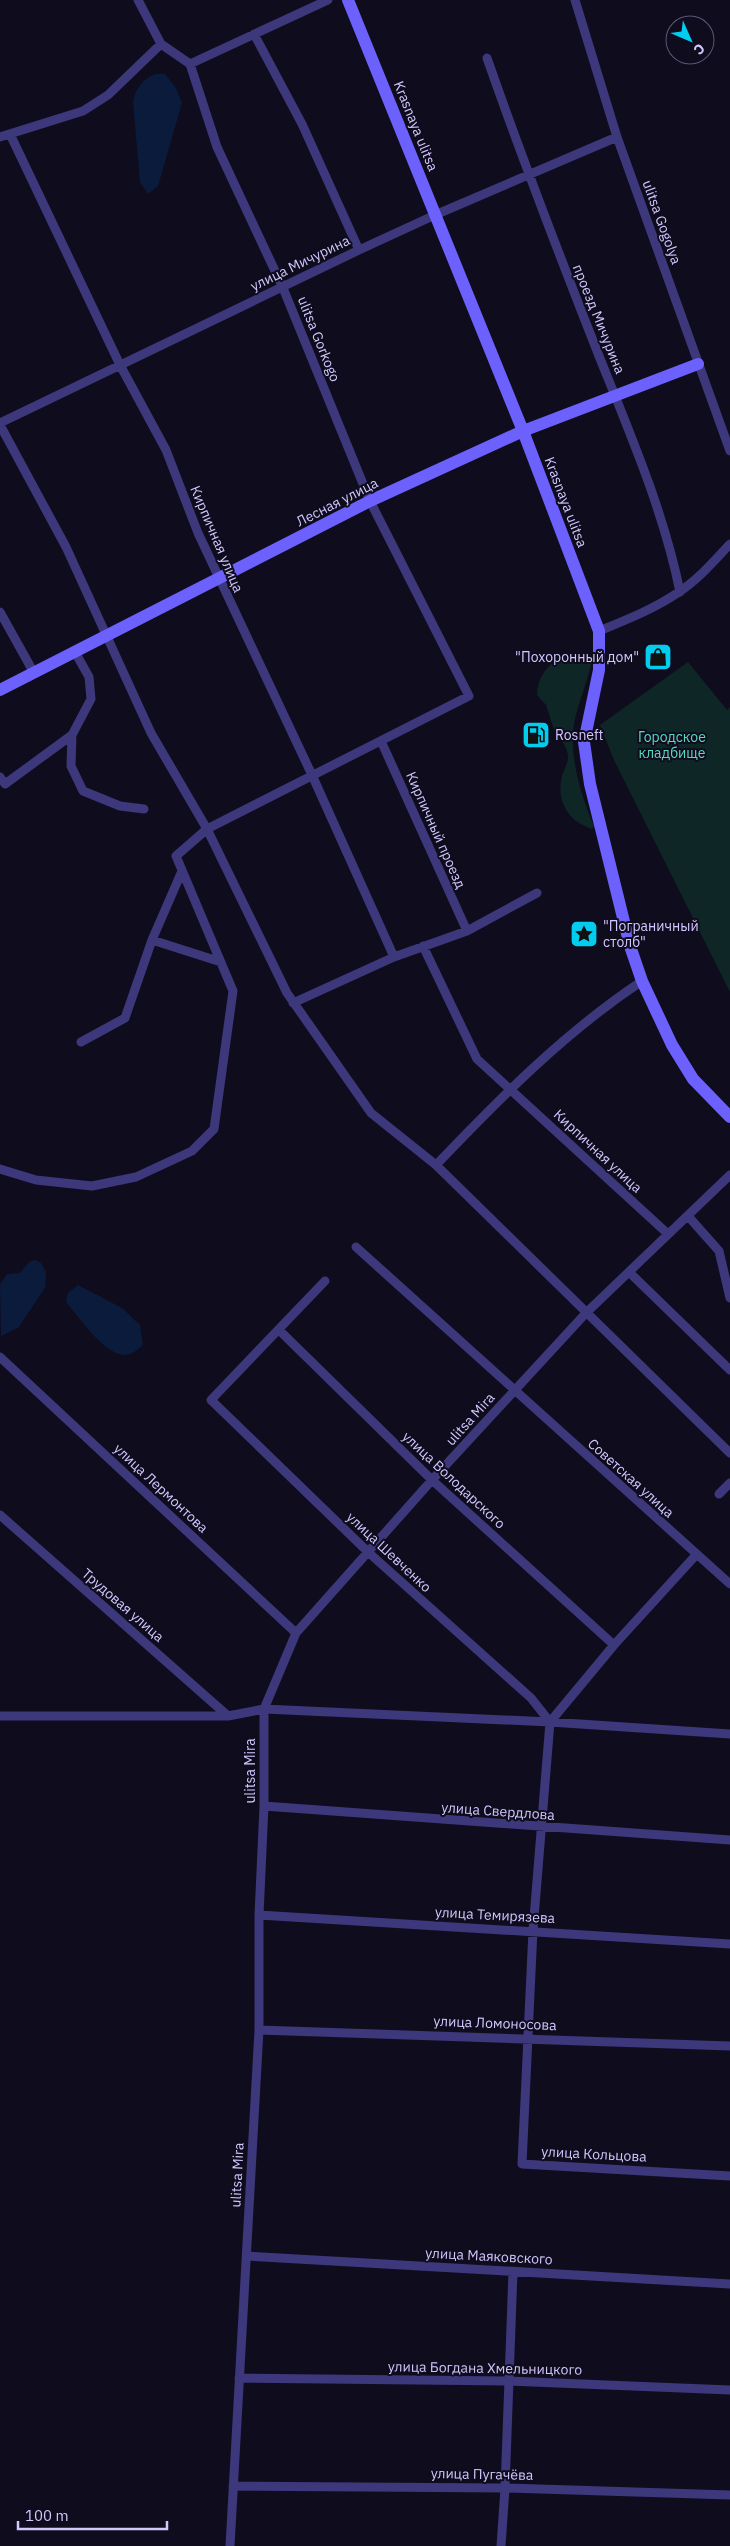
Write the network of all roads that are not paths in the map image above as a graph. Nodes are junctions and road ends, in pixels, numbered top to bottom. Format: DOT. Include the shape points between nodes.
graph roads {
  1 [pos="138,0"];
  2 [pos="328,0"];
  3 [pos="348,0"];
  4 [pos="575,0"];
  5 [pos="254,34"];
  6 [pos="162,44"];
  7 [pos="487,58"];
  8 [pos="190,64"];
  9 [pos="10,134"];
  10 [pos="0,137"];
  11 [pos="617,138"];
  12 [pos="529,177"];
  13 [pos="435,215"];
  14 [pos="359,250"];
  15 [pos="283,288"];
  16 [pos="698,364"];
  17 [pos="120,365"];
  18 [pos="614,394"];
  19 [pos="0,424"];
  20 [pos="523,431"];
  21 [pos="730,451"];
  22 [pos="370,501"];
  23 [pos="730,544"];
  24 [pos="219,579"];
  25 [pos="680,592"];
  26 [pos="0,612"];
  27 [pos="599,631"];
  28 [pos="108,636"];
  29 [pos="75,652"];
  30 [pos="34,673"];
  31 [pos="0,690"];
  32 [pos="72,735"];
  33 [pos="381,741"];
  34 [pos="312,775"];
  35 [pos="2,781"];
  36 [pos="144,809"];
  37 [pos="207,830"];
  38 [pos="182,871"];
  39 [pos="537,893"];
  40 [pos="466,931"];
  41 [pos="152,940"];
  42 [pos="423,946"];
  43 [pos="394,957"];
  44 [pos="221,962"];
  45 [pos="642,981"];
  46 [pos="293,1003"];
  47 [pos="81,1042"];
  48 [pos="509,1089"];
  49 [pos="730,1117"];
  50 [pos="436,1165"];
  51 [pos="0,1169"];
  52 [pos="730,1176"];
  53 [pos="688,1216"];
  54 [pos="668,1234"];
  55 [pos="356,1247"];
  56 [pos="719,1251"];
  57 [pos="730,1252"];
  58 [pos="629,1272"];
  59 [pos="325,1281"];
  60 [pos="730,1298"];
  61 [pos="586,1313"];
  62 [pos="279,1330"];
  63 [pos="3,1360"];
  64 [pos="730,1370"];
  65 [pos="514,1391"];
  66 [pos="730,1454"];
  67 [pos="432,1480"];
  68 [pos="730,1483"];
  69 [pos="719,1494"];
  70 [pos="0,1515"];
  71 [pos="368,1552"];
  72 [pos="696,1555"];
  73 [pos="730,1584"];
  74 [pos="296,1633"];
  75 [pos="614,1645"];
  76 [pos="264,1708"];
  77 [pos="0,1716"];
  78 [pos="228,1716"];
  79 [pos="550,1722"];
  80 [pos="730,1734"];
  81 [pos="264,1806"];
  82 [pos="542,1828"];
  83 [pos="730,1840"];
  84 [pos="258,1915"];
  85 [pos="533,1930"];
  86 [pos="730,1944"];
  87 [pos="258,2030"];
  88 [pos="529,2038"];
  89 [pos="730,2046"];
  90 [pos="730,2176"];
  91 [pos="247,2256"];
  92 [pos="513,2272"];
  93 [pos="730,2284"];
  94 [pos="239,2378"];
  95 [pos="508,2381"];
  96 [pos="730,2390"];
  97 [pos="233,2486"];
  98 [pos="505,2488"];
  99 [pos="730,2495"];
  100 [pos="230,2546"];
  101 [pos="501,2546"];
  1 -- 6 [label="street"];
  2 -- 5 [label="street"];
  3 -- 13 [label="main road, Krasnaya ulitsa"];
  4 -- 11 [label="street, ulitsa Gogolya"];
  5 -- 8 [label="street"];
  5 -- 14 [label="street" via="302,124"];
  6 -- 8 [label="street"];
  6 -- 9 [label="street" via="108,96 83,111"];
  7 -- 12 [label="street, проезд Мичурина"];
  8 -- 15 [label="street, ulitsa Gorkogo" via="217,147"];
  9 -- 10 [label="street"];
  9 -- 17 [label="street, Кирпичная улица"];
  11 -- 12 [label="street, улица Мичурина"];
  11 -- 16 [label="street, ulitsa Gogolya"];
  12 -- 13 [label="street, улица Мичурина"];
  12 -- 18 [label="street, проезд Мичурина"];
  13 -- 14 [label="street, улица Мичурина"];
  13 -- 20 [label="main road, Krasnaya ulitsa"];
  14 -- 15 [label="street, улица Мичурина"];
  15 -- 17 [label="street, улица Мичурина"];
  15 -- 22 [label="street, ulitsa Gorkogo"];
  16 -- 18 [label="main road, Лесная улица"];
  16 -- 21 [label="street, ulitsa Gogolya"];
  17 -- 19 [label="street, улица Мичурина"];
  17 -- 24 [label="street, Кирпичная улица" via="166,450"];
  18 -- 20 [label="main road, Лесная улица"];
  18 -- 25 [label="street, проезд Мичурина" via="672,550"];
  19 -- 28 [label="street" via="66,548"];
  20 -- 22 [label="main road, Лесная улица"];
  20 -- 27 [label="main road, Krasnaya ulitsa"];
  22 -- 24 [label="main road, Лесная улица"];
  22 -- 33 [label="street, ulitsa Gorkogo" via="469,696"];
  23 -- 25 [label="street"];
  24 -- 28 [label="main road, Лесная улица"];
  24 -- 34 [label="street, Кирпичная улица"];
  25 -- 27 [label="street"];
  26 -- 30 [label="street"];
  27 -- 45 [label="main road, Krasnaya ulitsa" via="599,670 584,742 590,784 630,946"];
  28 -- 29 [label="main road, Лесная улица"];
  28 -- 37 [label="street" via="150,733"];
  29 -- 30 [label="main road, Лесная улица"];
  29 -- 32 [label="street" via="89,677 91,699"];
  30 -- 31 [label="main road, Лесная улица"];
  32 -- 35 [label="street"];
  32 -- 36 [label="street" via="71,766 83,791 120,806"];
  33 -- 34 [label="street"];
  33 -- 40 [label="street, Кирпичный проезд"];
  34 -- 37 [label="street"];
  34 -- 43 [label="street, Кирпичная улица"];
  37 -- 38 [label="street" via="176,856"];
  37 -- 46 [label="street"];
  38 -- 41 [label="street"];
  38 -- 44 [label="street"];
  39 -- 40 [label="street"];
  40 -- 42 [label="street"];
  41 -- 44 [label="street"];
  41 -- 47 [label="street" via="125,1018"];
  42 -- 43 [label="street"];
  42 -- 48 [label="street, Кирпичная улица" via="477,1059"];
  43 -- 46 [label="street"];
  44 -- 51 [label="street" via="233,991 219,1101 214,1129 192,1151 136,1177 92,1186 36,1180"];
  45 -- 48 [label="street" via="586,1020"];
  45 -- 49 [label="main road, Krasnaya ulitsa" via="666,1032 694,1079"];
  46 -- 50 [label="street" via="371,1113"];
  48 -- 50 [label="street"];
  48 -- 54 [label="street, Кирпичная улица"];
  50 -- 61 [label="street"];
  52 -- 53 [label="street, ulitsa Mira"];
  53 -- 54 [label="street, ulitsa Mira"];
  53 -- 56 [label="street"];
  54 -- 58 [label="street, ulitsa Mira"];
  55 -- 65 [label="street, Советская улица"];
  56 -- 57 [label="street"];
  56 -- 60 [label="street"];
  58 -- 61 [label="street, ulitsa Mira"];
  58 -- 64 [label="street"];
  59 -- 62 [label="street"];
  61 -- 65 [label="street, ulitsa Mira"];
  61 -- 66 [label="street"];
  62 -- 67 [label="street, улица Володарского"];
  62 -- 71 [label="street, улица Шевченко" via="211,1400"];
  63 -- 74 [label="street, улица Лермонтова"];
  65 -- 67 [label="street, ulitsa Mira"];
  65 -- 72 [label="street, Советская улица"];
  67 -- 71 [label="street, ulitsa Mira"];
  67 -- 75 [label="street, улица Володарского"];
  68 -- 69 [label="street"];
  70 -- 78 [label="street, Трудовая улица"];
  71 -- 74 [label="street, ulitsa Mira"];
  71 -- 79 [label="street, улица Шевченко" via="530,1698"];
  72 -- 73 [label="street, Советская улица"];
  72 -- 75 [label="street"];
  74 -- 76 [label="street, ulitsa Mira"];
  75 -- 79 [label="street"];
  76 -- 78 [label="street"];
  76 -- 79 [label="street"];
  76 -- 81 [label="street, ulitsa Mira"];
  77 -- 78 [label="street"];
  79 -- 80 [label="street"];
  79 -- 82 [label="street"];
  81 -- 82 [label="street, улица Свердлова"];
  81 -- 84 [label="street, ulitsa Mira"];
  82 -- 83 [label="street, улица Свердлова"];
  82 -- 85 [label="street"];
  84 -- 85 [label="street, улица Темирязева"];
  84 -- 87 [label="street, ulitsa Mira"];
  85 -- 86 [label="street, улица Темирязева"];
  85 -- 88 [label="street"];
  87 -- 88 [label="street, улица Ломоносова"];
  87 -- 91 [label="street, ulitsa Mira"];
  88 -- 89 [label="street, улица Ломоносова"];
  88 -- 90 [label="street, улица Кольцова" via="522,2164"];
  91 -- 92 [label="street, улица Маяковского"];
  91 -- 94 [label="street, ulitsa Mira"];
  92 -- 93 [label="street, улица Маяковского"];
  92 -- 95 [label="street"];
  94 -- 95 [label="street, улица Богдана Хмельницкого"];
  94 -- 97 [label="street, ulitsa Mira"];
  95 -- 96 [label="street, улица Богдана Хмельницкого"];
  95 -- 98 [label="street"];
  97 -- 98 [label="street, улица Пугачёва"];
  97 -- 100 [label="street, ulitsa Mira"];
  98 -- 99 [label="street, улица Пугачёва"];
  98 -- 101 [label="street"];
}
